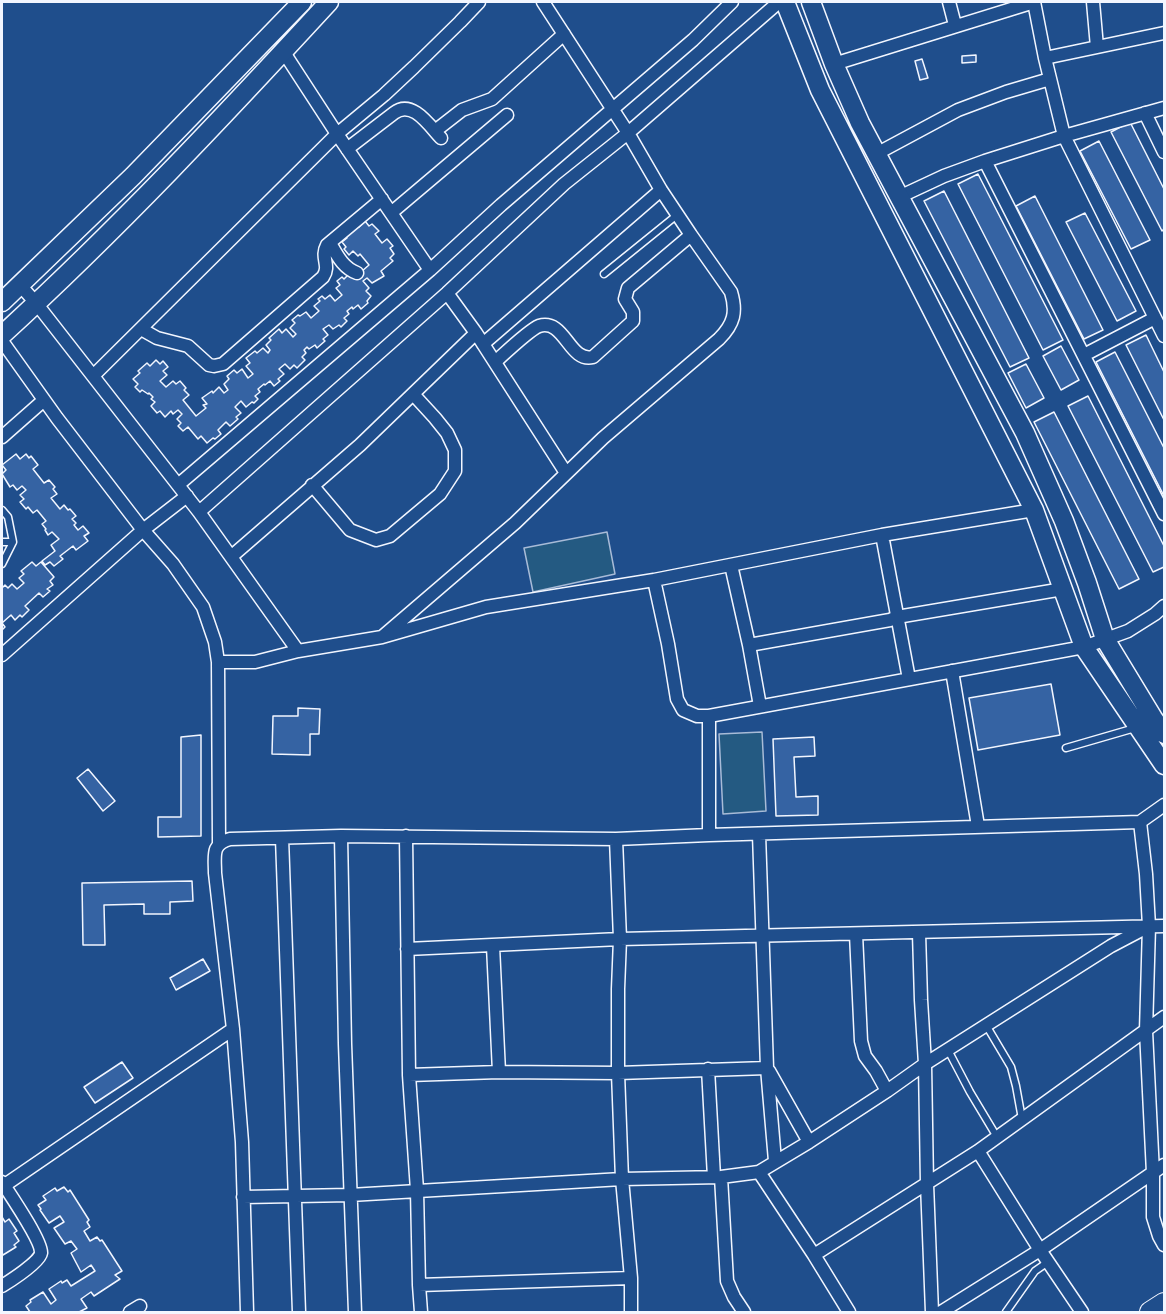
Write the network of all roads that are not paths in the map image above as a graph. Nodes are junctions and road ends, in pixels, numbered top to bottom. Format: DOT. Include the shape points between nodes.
graph roads {
  1 [pos="302,2"];
  2 [pos="329,2"];
  3 [pos="479,2"];
  4 [pos="543,2"];
  5 [pos="732,2"];
  6 [pos="779,2"];
  7 [pos="786,2"];
  8 [pos="811,2"];
  9 [pos="950,2"];
  10 [pos="1093,2"];
  11 [pos="955,25"];
  12 [pos="1164,33"];
  13 [pos="564,34"];
  14 [pos="1097,46"];
  15 [pos="283,51"];
  16 [pos="1045,58"];
  17 [pos="834,64"];
  18 [pos="1050,79"];
  19 [pos="1164,108"];
  20 [pos="613,109"];
  21 [pos="1145,113"];
  22 [pos="507,115"];
  23 [pos="628,133"];
  24 [pos="337,134"];
  25 [pos="1064,136"];
  26 [pos="347,149"];
  27 [pos="1164,152"];
  28 [pos="876,154"];
  29 [pos="985,161"];
  30 [pos="662,190"];
  31 [pos="899,197"];
  32 [pos="382,199"];
  33 [pos="391,213"];
  34 [pos="678,215"];
  35 [pos="691,235"];
  36 [pos="330,243"];
  37 [pos="430,270"];
  38 [pos="357,273"];
  39 [pos="604,274"];
  40 [pos="20,285"];
  41 [pos="447,293"];
  42 [pos="2,302"];
  43 [pos="36,303"];
  44 [pos="1155,318"];
  45 [pos="141,329"];
  46 [pos="2,335"];
  47 [pos="1164,336"];
  48 [pos="480,338"];
  49 [pos="2,341"];
  50 [pos="1084,355"];
  51 [pos="495,362"];
  52 [pos="93,376"];
  53 [pos="413,394"];
  54 [pos="44,400"];
  55 [pos="2,436"];
  56 [pos="566,473"];
  57 [pos="178,485"];
  58 [pos="312,485"];
  59 [pos="187,496"];
  60 [pos="2,510"];
  61 [pos="1034,510"];
  62 [pos="199,512"];
  63 [pos="1164,514"];
  64 [pos="143,531"];
  65 [pos="882,535"];
  66 [pos="2,542"];
  67 [pos="13,542"];
  68 [pos="232,556"];
  69 [pos="2,564"];
  70 [pos="731,565"];
  71 [pos="654,580"];
  72 [pos="1062,589"];
  73 [pos="1164,606"];
  74 [pos="897,616"];
  75 [pos="382,637"];
  76 [pos="1105,639"];
  77 [pos="749,645"];
  78 [pos="1084,647"];
  79 [pos="298,651"];
  80 [pos="2,655"];
  81 [pos="218,662"];
  82 [pos="952,671"];
  83 [pos="909,679"];
  84 [pos="760,706"];
  85 [pos="709,716"];
  86 [pos="1152,718"];
  87 [pos="1164,734"];
  88 [pos="1066,748"];
  89 [pos="1164,765"];
  90 [pos="1164,805"];
  91 [pos="1140,822"];
  92 [pos="978,826"];
  93 [pos="759,834"];
  94 [pos="709,835"];
  95 [pos="341,836"];
  96 [pos="406,836"];
  97 [pos="282,838"];
  98 [pos="615,839"];
  99 [pos="219,843"];
  100 [pos="1149,926"];
  101 [pos="1164,926"];
  102 [pos="919,933"];
  103 [pos="856,934"];
  104 [pos="762,937"];
  105 [pos="620,939"];
  106 [pos="493,946"];
  107 [pos="407,950"];
  108 [pos="1164,1017"];
  109 [pos="986,1025"];
  110 [pos="233,1029"];
  111 [pos="1146,1031"];
  112 [pos="948,1050"];
  113 [pos="925,1064"];
  114 [pos="767,1068"];
  115 [pos="708,1069"];
  116 [pos="499,1072"];
  117 [pos="618,1073"];
  118 [pos="409,1075"];
  119 [pos="887,1091"];
  120 [pos="1022,1120"];
  121 [pos="997,1137"];
  122 [pos="809,1142"];
  123 [pos="978,1151"];
  124 [pos="775,1161"];
  125 [pos="1164,1165"];
  126 [pos="759,1172"];
  127 [pos="1153,1173"];
  128 [pos="718,1177"];
  129 [pos="622,1179"];
  130 [pos="927,1184"];
  131 [pos="2,1185"];
  132 [pos="417,1190"];
  133 [pos="350,1195"];
  134 [pos="295,1196"];
  135 [pos="243,1197"];
  136 [pos="1164,1245"];
  137 [pos="1040,1250"];
  138 [pos="814,1255"];
  139 [pos="1048,1262"];
  140 [pos="631,1278"];
  141 [pos="418,1285"];
  142 [pos="2,1286"];
  143 [pos="1164,1303"];
  144 [pos="247,1312"];
  145 [pos="299,1312"];
  146 [pos="356,1312"];
  147 [pos="421,1312"];
  148 [pos="631,1312"];
  149 [pos="744,1312"];
  150 [pos="849,1312"];
  151 [pos="932,1312"];
  152 [pos="941,1312"];
  153 [pos="1006,1312"];
  154 [pos="1082,1312"];
  155 [pos="1150,1312"];
  1 -- 40 [label="main road" via="142,167"];
  2 -- 15 [label="main road"];
  3 -- 24 [label="street" via="384,95"];
  4 -- 13 [label="street"];
  5 -- 20 [label="street"];
  6 -- 23 [label="street"];
  7 -- 61 [label="main road" via="820,90"];
  8 -- 17 [label="main road"];
  9 -- 11 [label="street"];
  10 -- 14 [label="street"];
  11 -- 16 [label="street" via="1034,2"];
  11 -- 17 [label="street"];
  12 -- 14 [label="street"];
  13 -- 20 [label="street"];
  13 -- 26 [label="street" via="492,99 462,110 438,134 415,111 402,108"];
  14 -- 16 [label="street"];
  15 -- 24 [label="street"];
  15 -- 43 [label="main road" via="148,194"];
  16 -- 18 [label="street"];
  17 -- 28 [label="main road"];
  18 -- 25 [label="street"];
  18 -- 28 [label="street" via="958,110"];
  19 -- 21 [label="street"];
  20 -- 23 [label="street"];
  20 -- 37 [label="street"];
  21 -- 25 [label="street"];
  21 -- 27 [label="street"];
  22 -- 33 [label="street"];
  23 -- 30 [label="street"];
  23 -- 41 [label="street" via="564,184"];
  24 -- 26 [label="street"];
  24 -- 45 [label="street"];
  25 -- 29 [label="street"];
  25 -- 44 [label="street"];
  26 -- 32 [label="street"];
  28 -- 31 [label="main road"];
  29 -- 31 [label="street"];
  29 -- 50 [label="street"];
  30 -- 34 [label="street"];
  30 -- 48 [label="street"];
  31 -- 76 [label="main road" via="1038,460"];
  32 -- 33 [label="street"];
  32 -- 36 [label="street"];
  33 -- 37 [label="street"];
  34 -- 35 [label="street"];
  34 -- 39 [label="lane"];
  35 -- 51 [label="street" via="628,288 625,299 633,312 633,321 593,357 580,356 556,329 542,326"];
  35 -- 56 [label="street" via="731,292 732,322 719,339"];
  36 -- 38 [label="street" via="345,266"];
  36 -- 45 [label="street" via="324,253 324,277 219,366 209,365 188,345 165,341"];
  37 -- 57 [label="street"];
  40 -- 42 [label="main road"];
  40 -- 43 [label="street"];
  41 -- 48 [label="street"];
  41 -- 62 [label="street"];
  43 -- 46 [label="main road"];
  43 -- 52 [label="street"];
  44 -- 47 [label="street"];
  44 -- 50 [label="street"];
  45 -- 52 [label="street"];
  48 -- 51 [label="street"];
  48 -- 53 [label="street"];
  49 -- 54 [label="street"];
  50 -- 63 [label="street"];
  51 -- 56 [label="street"];
  52 -- 57 [label="street"];
  53 -- 58 [label="street"];
  53 -- 58 [label="street" via="441,425 455,450 454,471 440,494 390,536 376,540 350,530"];
  54 -- 55 [label="street"];
  54 -- 64 [label="street"];
  56 -- 75 [label="street" via="515,523"];
  57 -- 59 [label="street"];
  58 -- 68 [label="street"];
  59 -- 62 [label="street"];
  59 -- 64 [label="street"];
  60 -- 67 [label="lane" via="8,517"];
  61 -- 65 [label="street"];
  61 -- 72 [label="main road"];
  62 -- 68 [label="street"];
  64 -- 80 [label="street"];
  64 -- 81 [label="street" via="173,564 203,607"];
  65 -- 70 [label="street"];
  65 -- 74 [label="street"];
  66 -- 67 [label="lane"];
  67 -- 69 [label="lane"];
  68 -- 79 [label="street"];
  70 -- 71 [label="street"];
  70 -- 77 [label="street"];
  71 -- 75 [label="street" via="486,607"];
  71 -- 85 [label="street" via="677,699 683,710"];
  72 -- 74 [label="street"];
  72 -- 78 [label="main road"];
  73 -- 76 [label="street" via="1128,631"];
  74 -- 77 [label="street"];
  74 -- 83 [label="street"];
  75 -- 79 [label="street"];
  76 -- 78 [label="street"];
  76 -- 86 [label="main road"];
  77 -- 84 [label="street"];
  78 -- 82 [label="street"];
  78 -- 86 [label="main road"];
  79 -- 81 [label="street" via="255,662"];
  81 -- 99 [label="street"];
  82 -- 83 [label="street"];
  82 -- 92 [label="street"];
  83 -- 84 [label="street"];
  84 -- 85 [label="street"];
  85 -- 94 [label="street"];
  86 -- 87 [label="main road"];
  86 -- 88 [label="lane"];
  86 -- 89 [label="main road"];
  90 -- 91 [label="street"];
  91 -- 92 [label="street"];
  91 -- 100 [label="street"];
  92 -- 93 [label="street"];
  93 -- 94 [label="street"];
  93 -- 104 [label="street"];
  94 -- 98 [label="street"];
  95 -- 96 [label="street"];
  95 -- 97 [label="street"];
  95 -- 133 [label="street"];
  96 -- 98 [label="street"];
  96 -- 107 [label="street"];
  97 -- 99 [label="street" via="230,839"];
  97 -- 134 [label="street"];
  98 -- 105 [label="street"];
  99 -- 110 [label="street" via="215,873"];
  100 -- 101 [label="street"];
  100 -- 102 [label="street"];
  100 -- 109 [label="street" via="1110,946"];
  100 -- 111 [label="street"];
  102 -- 103 [label="street"];
  102 -- 113 [label="street"];
  103 -- 104 [label="street"];
  103 -- 119 [label="street" via="861,1041 865,1056"];
  104 -- 105 [label="street"];
  104 -- 114 [label="street"];
  105 -- 106 [label="street"];
  105 -- 117 [label="street"];
  106 -- 107 [label="street"];
  106 -- 116 [label="street"];
  107 -- 118 [label="street"];
  108 -- 111 [label="street"];
  109 -- 112 [label="street"];
  109 -- 120 [label="lane" via="1011,1067"];
  110 -- 131 [label="street"];
  110 -- 135 [label="street"];
  111 -- 120 [label="street"];
  111 -- 127 [label="street"];
  112 -- 113 [label="street"];
  112 -- 121 [label="lane"];
  113 -- 119 [label="street"];
  113 -- 130 [label="street"];
  114 -- 115 [label="street"];
  114 -- 122 [label="street"];
  114 -- 124 [label="street"];
  115 -- 117 [label="street"];
  115 -- 128 [label="street"];
  116 -- 117 [label="street"];
  116 -- 118 [label="street"];
  117 -- 129 [label="street"];
  118 -- 132 [label="street"];
  119 -- 122 [label="street"];
  120 -- 121 [label="street"];
  121 -- 123 [label="street"];
  122 -- 124 [label="street"];
  123 -- 130 [label="street"];
  123 -- 137 [label="street"];
  124 -- 126 [label="street"];
  125 -- 127 [label="street"];
  126 -- 128 [label="street"];
  126 -- 138 [label="street"];
  127 -- 136 [label="street" via="1153,1217"];
  127 -- 137 [label="street"];
  128 -- 129 [label="street"];
  128 -- 149 [label="street" via="727,1281"];
  129 -- 132 [label="street"];
  129 -- 140 [label="street"];
  130 -- 138 [label="street"];
  130 -- 151 [label="street"];
  131 -- 142 [label="street" via="41,1251 29,1267"];
  132 -- 133 [label="street"];
  132 -- 141 [label="street"];
  133 -- 134 [label="street"];
  133 -- 146 [label="street"];
  134 -- 135 [label="street"];
  134 -- 145 [label="street"];
  135 -- 144 [label="street"];
  137 -- 139 [label="street"];
  137 -- 152 [label="street"];
  138 -- 150 [label="street"];
  139 -- 153 [label="lane" via="1035,1271"];
  139 -- 154 [label="street"];
  140 -- 141 [label="street"];
  140 -- 148 [label="street"];
  141 -- 147 [label="street"];
  143 -- 155 [label="main road"];
}
